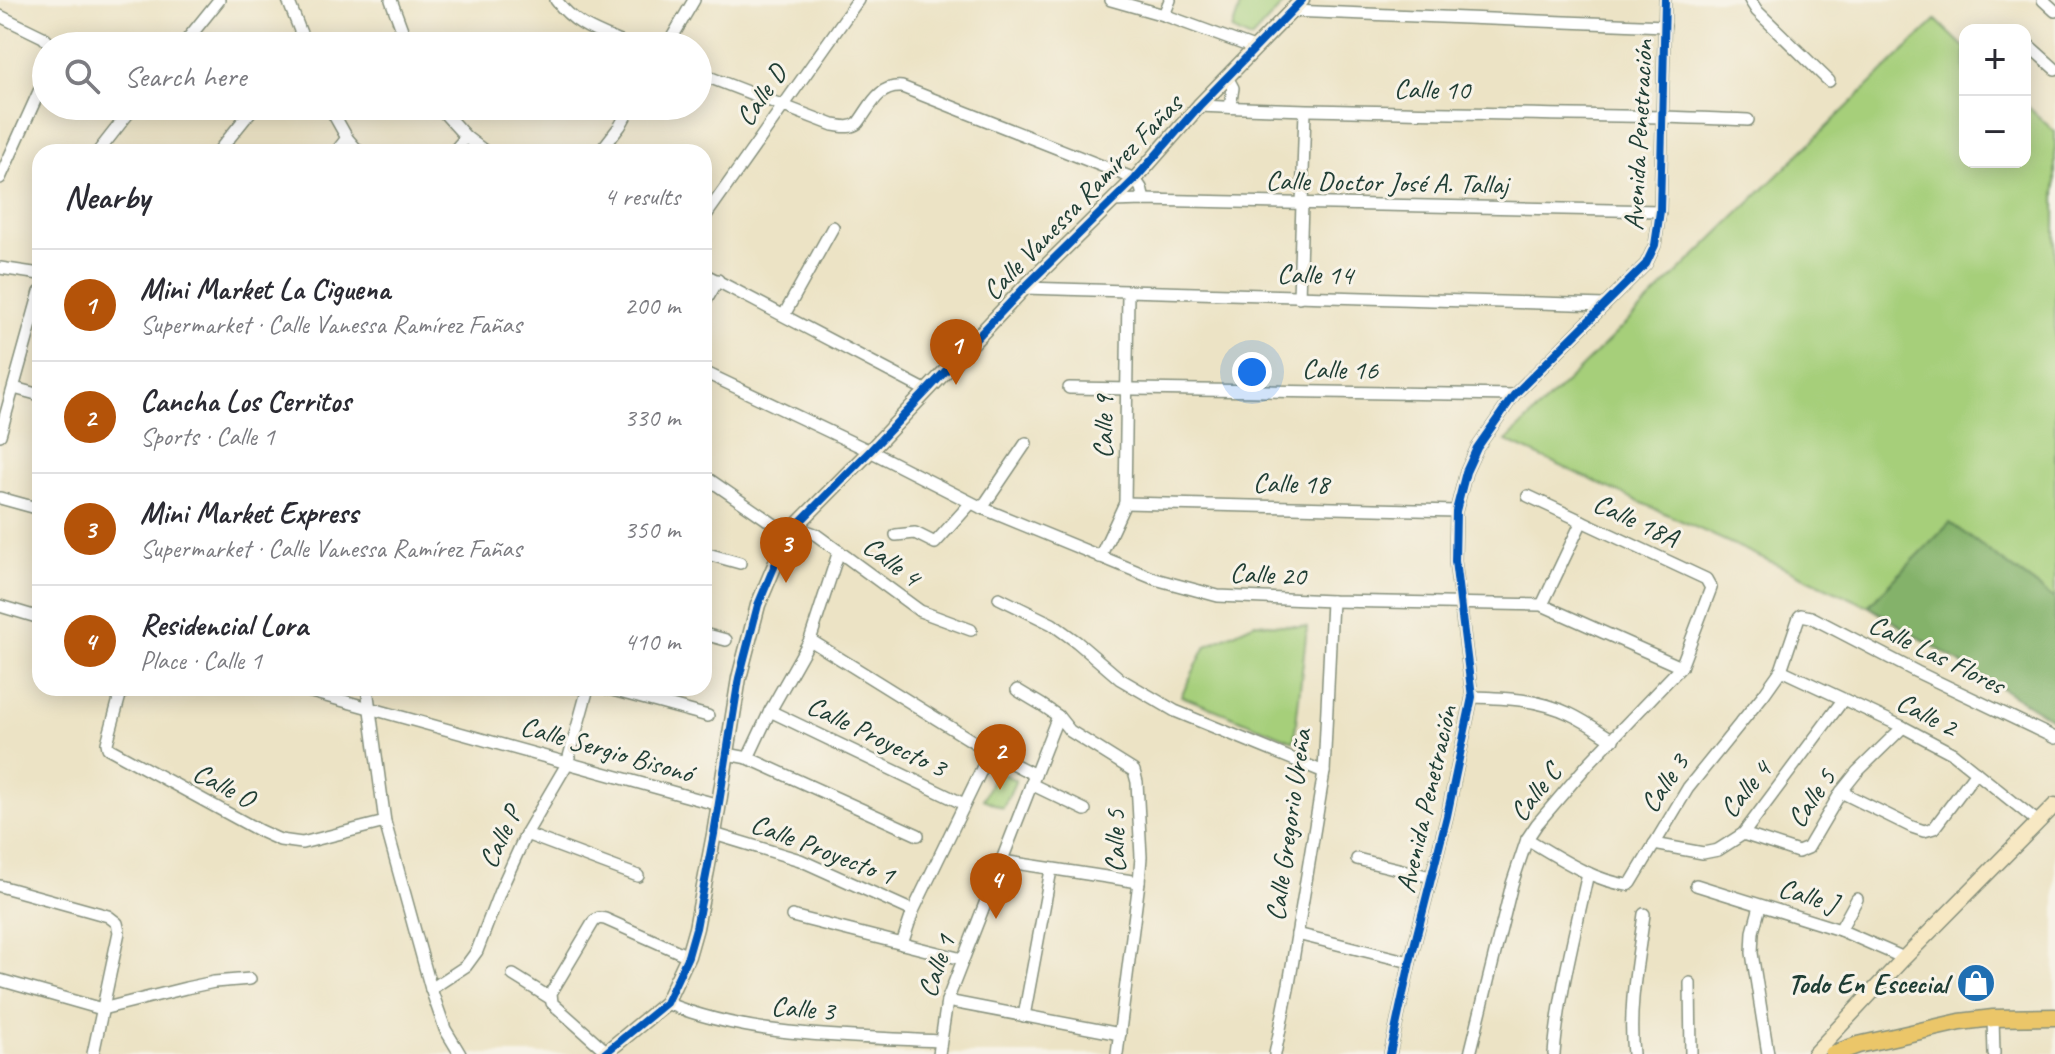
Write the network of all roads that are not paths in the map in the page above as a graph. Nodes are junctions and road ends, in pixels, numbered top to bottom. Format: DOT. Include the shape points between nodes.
graph roads {
  1 [pos="219,0"];
  2 [pos="288,0"];
  3 [pos="391,0"];
  4 [pos="556,0"];
  5 [pos="694,0"];
  6 [pos="858,0"];
  7 [pos="1111,0"];
  8 [pos="1170,0"];
  9 [pos="1665,0"];
  10 [pos="1750,0"];
  11 [pos="2043,0"];
  12 [pos="1297,6"];
  13 [pos="2055,11"];
  14 [pos="1164,15"];
  15 [pos="0,16"];
  16 [pos="1665,26"];
  17 [pos="33,32"];
  18 [pos="193,32"];
  19 [pos="300,32"];
  20 [pos="403,32"];
  21 [pos="598,32"];
  22 [pos="675,32"];
  23 [pos="2031,47"];
  24 [pos="1254,48"];
  25 [pos="2055,69"];
  26 [pos="1227,77"];
  27 [pos="712,78"];
  28 [pos="1829,81"];
  29 [pos="783,105"];
  30 [pos="1199,106"];
  31 [pos="32,107"];
  32 [pos="1230,107"];
  33 [pos="1305,111"];
  34 [pos="1663,116"];
  35 [pos="123,120"];
  36 [pos="244,120"];
  37 [pos="337,120"];
  38 [pos="451,120"];
  39 [pos="623,120"];
  40 [pos="1748,120"];
  41 [pos="466,137"];
  42 [pos="347,138"];
  43 [pos="104,144"];
  44 [pos="224,144"];
  45 [pos="342,144"];
  46 [pos="352,144"];
  47 [pos="460,144"];
  48 [pos="475,144"];
  49 [pos="606,144"];
  50 [pos="0,178"];
  51 [pos="1135,179"];
  52 [pos="1144,200"];
  53 [pos="1112,201"];
  54 [pos="1302,205"];
  55 [pos="712,207"];
  56 [pos="1660,211"];
  57 [pos="833,227"];
  58 [pos="0,268"];
  59 [pos="32,273"];
  60 [pos="712,277"];
  61 [pos="718,280"];
  62 [pos="1024,288"];
  63 [pos="712,290"];
  64 [pos="1128,293"];
  65 [pos="1299,297"];
  66 [pos="1605,305"];
  67 [pos="784,315"];
  68 [pos="32,322"];
  69 [pos="712,376"];
  70 [pos="14,388"];
  71 [pos="1069,388"];
  72 [pos="1127,389"];
  73 [pos="927,391"];
  74 [pos="32,393"];
  75 [pos="1514,395"];
  76 [pos="0,435"];
  77 [pos="1026,443"];
  78 [pos="870,451"];
  79 [pos="712,482"];
  80 [pos="1528,496"];
  81 [pos="0,498"];
  82 [pos="1125,503"];
  83 [pos="976,506"];
  84 [pos="32,507"];
  85 [pos="1456,511"];
  86 [pos="1582,521"];
  87 [pos="788,534"];
  88 [pos="896,535"];
  89 [pos="839,551"];
  90 [pos="712,555"];
  91 [pos="1100,557"];
  92 [pos="740,563"];
  93 [pos="1707,597"];
  94 [pos="999,598"];
  95 [pos="1332,601"];
  96 [pos="1460,605"];
  97 [pos="1542,605"];
  98 [pos="0,606"];
  99 [pos="32,616"];
  100 [pos="1799,617"];
  101 [pos="971,630"];
  102 [pos="712,636"];
  103 [pos="726,640"];
  104 [pos="810,640"];
  105 [pos="1681,667"];
  106 [pos="1781,670"];
  107 [pos="1017,690"];
  108 [pos="120,696"];
  109 [pos="327,696"];
  110 [pos="368,696"];
  111 [pos="586,696"];
  112 [pos="634,696"];
  113 [pos="1472,697"];
  114 [pos="1843,700"];
  115 [pos="369,707"];
  116 [pos="770,711"];
  117 [pos="708,716"];
  118 [pos="1058,716"];
  119 [pos="1903,727"];
  120 [pos="2055,738"];
  121 [pos="1613,740"];
  122 [pos="990,752"];
  123 [pos="727,754"];
  124 [pos="748,758"];
  125 [pos="567,764"];
  126 [pos="1324,772"];
  127 [pos="1976,772"];
  128 [pos="1033,779"];
  129 [pos="1841,792"];
  130 [pos="964,804"];
  131 [pos="719,805"];
  132 [pos="2054,808"];
  133 [pos="1085,810"];
  134 [pos="385,822"];
  135 [pos="2038,822"];
  136 [pos="526,834"];
  137 [pos="714,834"];
  138 [pos="1743,834"];
  139 [pos="918,835"];
  140 [pos="1527,839"];
  141 [pos="1654,844"];
  142 [pos="1357,859"];
  143 [pos="1002,861"];
  144 [pos="1051,870"];
  145 [pos="1588,873"];
  146 [pos="638,876"];
  147 [pos="1431,877"];
  148 [pos="1139,882"];
  149 [pos="1696,885"];
  150 [pos="0,886"];
  151 [pos="1857,899"];
  152 [pos="1760,906"];
  153 [pos="913,911"];
  154 [pos="1644,914"];
  155 [pos="792,916"];
  156 [pos="1840,930"];
  157 [pos="1297,934"];
  158 [pos="902,944"];
  159 [pos="688,956"];
  160 [pos="1904,958"];
  161 [pos="962,959"];
  162 [pos="1410,962"];
  163 [pos="513,975"];
  164 [pos="250,979"];
  165 [pos="0,980"];
  166 [pos="1690,983"];
  167 [pos="431,989"];
  168 [pos="550,998"];
  169 [pos="947,1001"];
  170 [pos="666,1003"];
  171 [pos="102,1009"];
  172 [pos="1024,1016"];
  173 [pos="2055,1017"];
  174 [pos="1993,1018"];
  175 [pos="1120,1034"];
  176 [pos="939,1041"];
  177 [pos="1858,1050"];
  178 [pos="605,1053"];
  179 [pos="93,1054"];
  180 [pos="460,1054"];
  181 [pos="939,1054"];
  182 [pos="1117,1054"];
  183 [pos="1275,1054"];
  184 [pos="1390,1054"];
  185 [pos="1470,1054"];
  186 [pos="1554,1054"];
  187 [pos="1633,1054"];
  188 [pos="1691,1054"];
  189 [pos="1768,1054"];
  190 [pos="1814,1054"];
  191 [pos="1833,1054"];
  192 [pos="1994,1054"];
  1 -- 18 [label="street"];
  2 -- 19 [label="street"];
  3 -- 20 [label="street"];
  4 -- 21 [label="street" via="573,19"];
  5 -- 22 [label="street"];
  6 -- 29 [label="street, Calle D"];
  7 -- 14 [label="street"];
  8 -- 14 [label="street"];
  9 -- 16 [label="street, Avenida Penetración"];
  10 -- 28 [label="street"];
  11 -- 13 [label="street"];
  12 -- 16 [label="street"];
  12 -- 24 [label="street, Calle Vanessa Ramírez Fañas"];
  14 -- 24 [label="street"];
  15 -- 17 [label="street"];
  16 -- 34 [label="street, Avenida Penetración"];
  23 -- 25 [label="street"];
  24 -- 26 [label="street, Calle Vanessa Ramírez Fañas"];
  26 -- 30 [label="street, Calle Vanessa Ramírez Fañas"];
  26 -- 32 [label="street" via="1233,88"];
  27 -- 29 [label="street"];
  29 -- 51 [label="street" via="833,125 853,127 883,90 902,87"];
  29 -- 55 [label="street, Calle D"];
  30 -- 32 [label="street, Calle 10"];
  30 -- 51 [label="street, Calle Vanessa Ramírez Fañas"];
  31 -- 50 [label="street"];
  32 -- 33 [label="street, Calle 10"];
  33 -- 34 [label="street, Calle 10"];
  33 -- 54 [label="street"];
  34 -- 40 [label="street, Calle 10"];
  34 -- 56 [label="street, Avenida Penetración"];
  35 -- 43 [label="street"];
  36 -- 44 [label="street"];
  37 -- 42 [label="street"];
  38 -- 41 [label="street"];
  39 -- 49 [label="street"];
  41 -- 47 [label="street"];
  41 -- 48 [label="street"];
  42 -- 45 [label="street"];
  42 -- 46 [label="street"];
  51 -- 52 [label="street"];
  51 -- 53 [label="street, Calle Vanessa Ramírez Fañas"];
  52 -- 53 [label="street, Calle Doctor José A. Tallaj"];
  52 -- 54 [label="street, Calle Doctor José A. Tallaj"];
  53 -- 62 [label="street, Calle Vanessa Ramírez Fañas"];
  54 -- 56 [label="street, Calle Doctor José A. Tallaj"];
  54 -- 65 [label="street"];
  56 -- 66 [label="street, Avenida Penetración" via="1646,264"];
  57 -- 67 [label="street"];
  58 -- 59 [label="street"];
  60 -- 61 [label="street"];
  61 -- 63 [label="street"];
  61 -- 67 [label="street"];
  62 -- 64 [label="street, Calle 14"];
  62 -- 73 [label="street, Calle Vanessa Ramírez Fañas"];
  64 -- 65 [label="street, Calle 14"];
  64 -- 72 [label="street, Calle 9"];
  65 -- 66 [label="street, Calle 14"];
  66 -- 75 [label="street, Avenida Penetración"];
  67 -- 73 [label="street"];
  68 -- 70 [label="street"];
  69 -- 78 [label="street, Calle 20"];
  70 -- 74 [label="street"];
  70 -- 76 [label="street"];
  71 -- 72 [label="street, Calle 16"];
  72 -- 75 [label="street, Calle 16"];
  72 -- 82 [label="street, Calle 9"];
  73 -- 78 [label="street, Calle Vanessa Ramírez Fañas"];
  75 -- 85 [label="street, Avenida Penetración" via="1477,448"];
  77 -- 83 [label="street"];
  78 -- 83 [label="street, Calle 20"];
  78 -- 87 [label="street, Calle Vanessa Ramírez Fañas"];
  79 -- 87 [label="street"];
  80 -- 86 [label="street, Calle 18A"];
  81 -- 84 [label="street"];
  82 -- 85 [label="street, Calle 18"];
  82 -- 91 [label="street, Calle 9"];
  83 -- 88 [label="street" via="935,543 915,533"];
  83 -- 91 [label="street, Calle 20"];
  85 -- 96 [label="street, Avenida Penetración"];
  86 -- 93 [label="street, Calle 18A" via="1706,579 1711,588"];
  86 -- 97 [label="street"];
  87 -- 89 [label="street, Calle 4" via="808,530"];
  87 -- 123 [label="street, Calle Vanessa Ramírez Fañas" via="758,605"];
  89 -- 101 [label="street, Calle 4" via="920,611"];
  89 -- 104 [label="street"];
  90 -- 92 [label="street"];
  91 -- 95 [label="street, Calle 20" via="1218,596"];
  93 -- 105 [label="street, Calle C"];
  94 -- 126 [label="street" via="1052,624 1120,679 1175,711"];
  95 -- 96 [label="street, Calle 20"];
  95 -- 126 [label="street, Calle Gregorio Ureña"];
  96 -- 97 [label="street, Calle 20"];
  96 -- 113 [label="street, Avenida Penetración"];
  97 -- 105 [label="street, Calle 20"];
  98 -- 99 [label="street"];
  100 -- 106 [label="street, Calle 3"];
  100 -- 120 [label="street, Calle Las Flores" via="1805,614"];
  102 -- 103 [label="street"];
  104 -- 116 [label="street"];
  104 -- 122 [label="street"];
  105 -- 121 [label="street, Calle C"];
  106 -- 114 [label="street, Calle 2"];
  106 -- 141 [label="street, Calle 3" via="1688,788"];
  107 -- 118 [label="street, Calle 5"];
  108 -- 134 [label="street, Calle O" via="108,748 260,831 302,843"];
  109 -- 115 [label="street, Calle Sergio Bisonó"];
  110 -- 115 [label="street"];
  111 -- 125 [label="street, Calle P"];
  112 -- 117 [label="street"];
  113 -- 121 [label="street" via="1529,700 1552,707"];
  113 -- 147 [label="street, Avenida Penetración"];
  114 -- 119 [label="street, Calle 2"];
  114 -- 138 [label="street, Calle 4"];
  115 -- 125 [label="street, Calle Sergio Bisonó"];
  115 -- 134 [label="street"];
  116 -- 124 [label="street"];
  116 -- 130 [label="street, Calle Proyecto 3"];
  118 -- 128 [label="street, Calle 1"];
  118 -- 148 [label="street, Calle 5" via="1070,731 1134,771"];
  119 -- 127 [label="street, Calle 2"];
  119 -- 129 [label="street, Calle 5"];
  121 -- 140 [label="street, Calle C"];
  122 -- 128 [label="street"];
  122 -- 130 [label="street"];
  123 -- 124 [label="street"];
  123 -- 131 [label="street, Calle Vanessa Ramírez Fañas"];
  124 -- 139 [label="street"];
  125 -- 131 [label="street, Calle Sergio Bisonó"];
  125 -- 136 [label="street, Calle P"];
  126 -- 157 [label="street, Calle Gregorio Ureña"];
  127 -- 129 [label="street" via="1934,828 1924,831"];
  127 -- 135 [label="street, Calle 2"];
  128 -- 133 [label="street"];
  128 -- 143 [label="street, Calle 1"];
  129 -- 138 [label="street, Calle 5" via="1808,848 1798,852"];
  130 -- 153 [label="street"];
  131 -- 137 [label="street, Calle Vanessa Ramírez Fañas"];
  132 -- 135 [label="street"];
  134 -- 167 [label="street"];
  135 -- 160 [label="street"];
  136 -- 146 [label="street"];
  136 -- 167 [label="street, Calle P" via="477,951 466,966"];
  137 -- 153 [label="street, Calle Proyecto 1" via="800,860"];
  137 -- 159 [label="street, Calle Vanessa Ramírez Fañas"];
  138 -- 141 [label="street, Calle 4" via="1703,853"];
  140 -- 145 [label="street, Calle 3"];
  140 -- 185 [label="street, Calle C"];
  141 -- 145 [label="street, Calle 3" via="1627,885"];
  142 -- 147 [label="street"];
  143 -- 144 [label="street"];
  143 -- 161 [label="street, Calle 1"];
  144 -- 148 [label="street"];
  144 -- 172 [label="street"];
  145 -- 186 [label="street"];
  147 -- 162 [label="street, Avenida Penetración"];
  148 -- 175 [label="street, Calle 5"];
  149 -- 152 [label="street, Calle J"];
  150 -- 171 [label="street" via="117,923"];
  151 -- 156 [label="street"];
  152 -- 156 [label="street, Calle J"];
  152 -- 189 [label="street" via="1752,953"];
  153 -- 158 [label="street"];
  154 -- 187 [label="street" via="1632,1010"];
  155 -- 158 [label="street"];
  156 -- 160 [label="street, Calle J"];
  157 -- 162 [label="street"];
  157 -- 183 [label="street, Calle Gregorio Ureña"];
  158 -- 161 [label="street"];
  159 -- 168 [label="street" via="599,918"];
  159 -- 170 [label="street, Calle Vanessa Ramírez Fañas"];
  160 -- 190 [label="street"];
  161 -- 169 [label="street, Calle 1"];
  162 -- 184 [label="street, Avenida Penetración"];
  163 -- 168 [label="street"];
  164 -- 171 [label="street" via="214,982"];
  165 -- 171 [label="street"];
  166 -- 188 [label="street"];
  167 -- 180 [label="street"];
  168 -- 178 [label="street"];
  169 -- 172 [label="street"];
  169 -- 176 [label="street, Calle 1"];
  170 -- 176 [label="street, Calle 3" via="738,1025 784,1032"];
  170 -- 178 [label="street, Calle Vanessa Ramírez Fañas"];
  171 -- 179 [label="street"];
  172 -- 175 [label="street"];
  173 -- 174 [label="main road"];
  174 -- 177 [label="main road"];
  174 -- 192 [label="street"];
  175 -- 182 [label="street, Calle 5"];
  176 -- 181 [label="street, Calle 1"];
  177 -- 191 [label="main road"];
}
